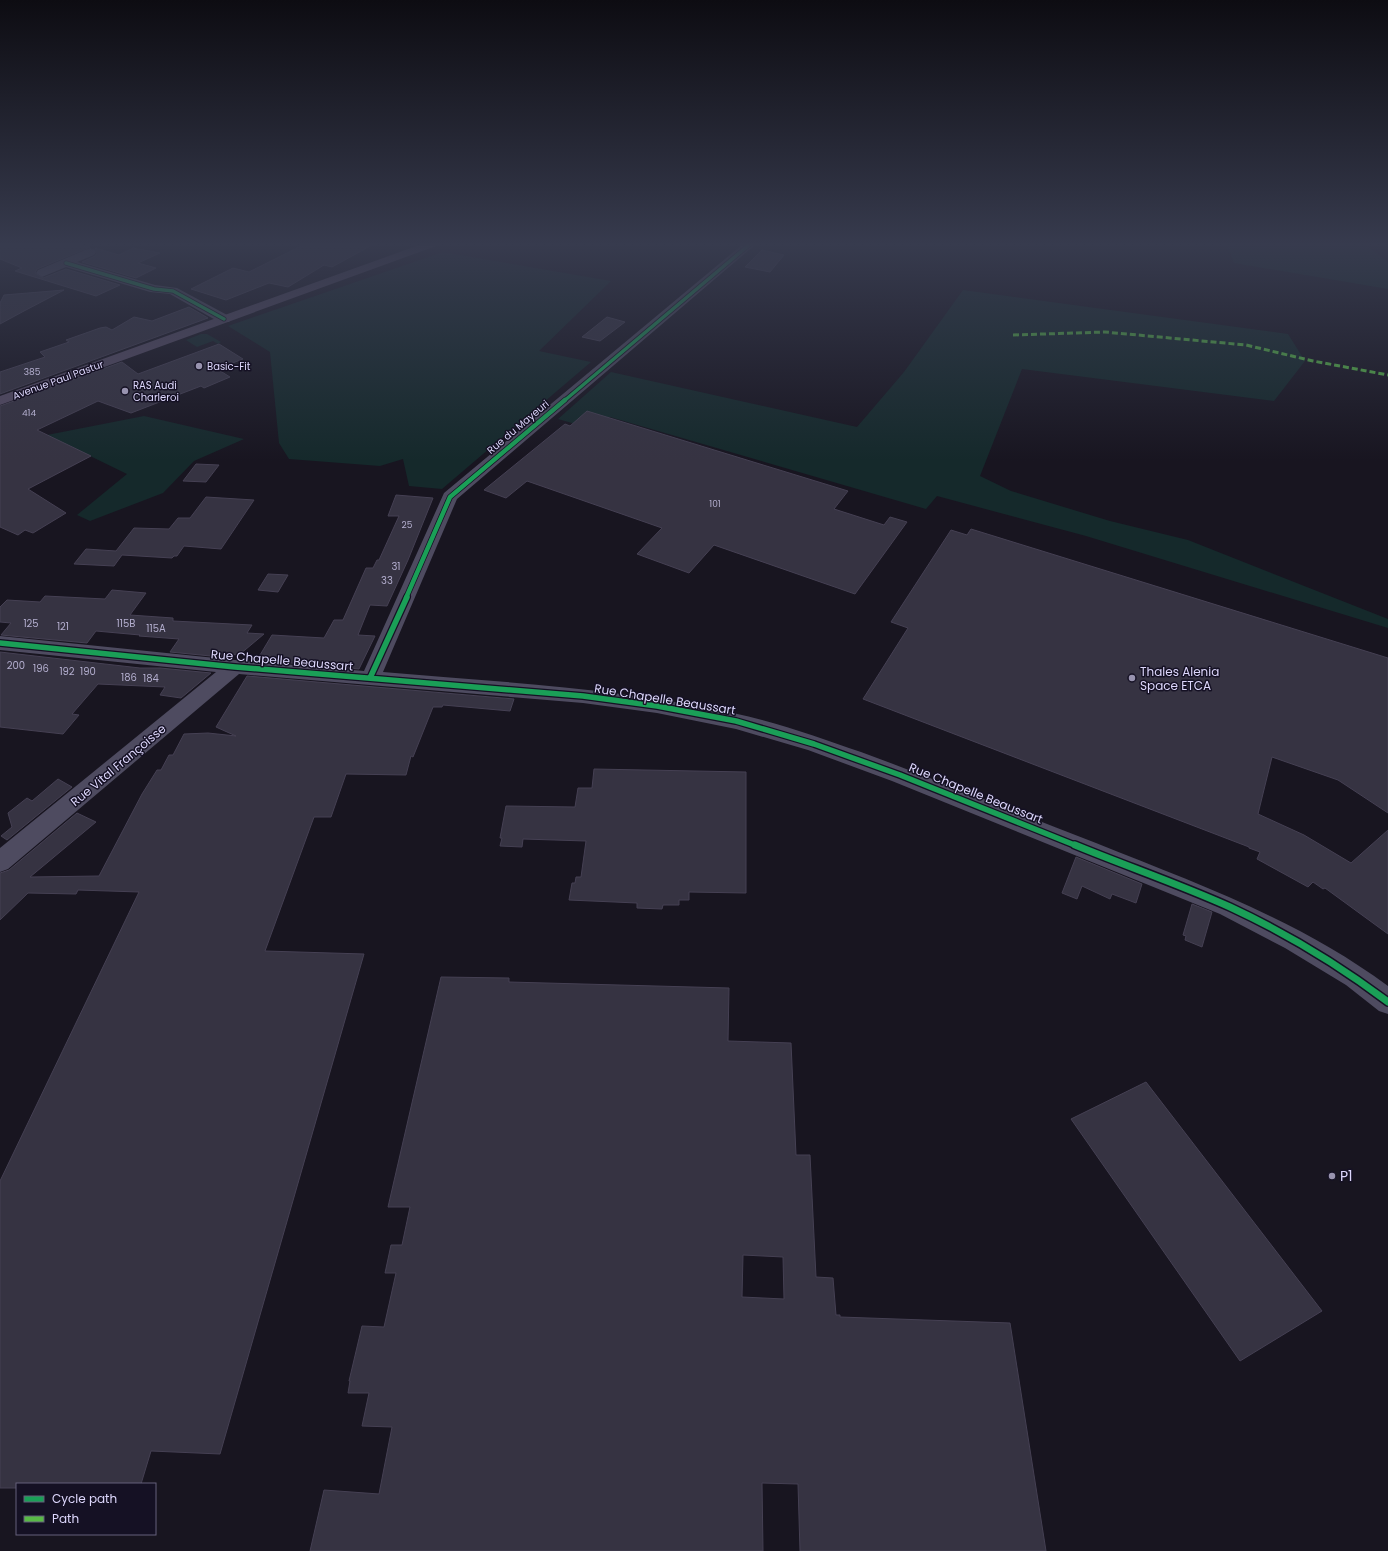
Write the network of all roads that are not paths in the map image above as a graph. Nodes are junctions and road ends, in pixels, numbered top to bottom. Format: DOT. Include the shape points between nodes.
graph roads {
  1 [pos="219,316"];
  2 [pos="231,316"];
  3 [pos="664,316"];
  4 [pos="224,319"];
  5 [pos="0,401"];
  6 [pos="0,643"];
  7 [pos="235,667"];
  8 [pos="370,678"];
  9 [pos="0,862"];
  10 [pos="1388,1002"];
  1 -- 4 [label="street"];
  2 -- 4 [label="main road, Avenue Paul Pastur"];
  3 -- 8 [label="street, Rue du Mayeuri" via="450,497"];
  4 -- 5 [label="main road, Avenue Paul Pastur"];
  6 -- 7 [label="street, Rue Chapelle Beaussart"];
  7 -- 8 [label="street, Rue Chapelle Beaussart"];
  7 -- 9 [label="street, Rue Vital Françoisse"];
  8 -- 10 [label="street, Rue Chapelle Beaussart" via="583,696 656,706 736,721 814,744 900,774 1229,907 1294,940 1354,977"];
}
